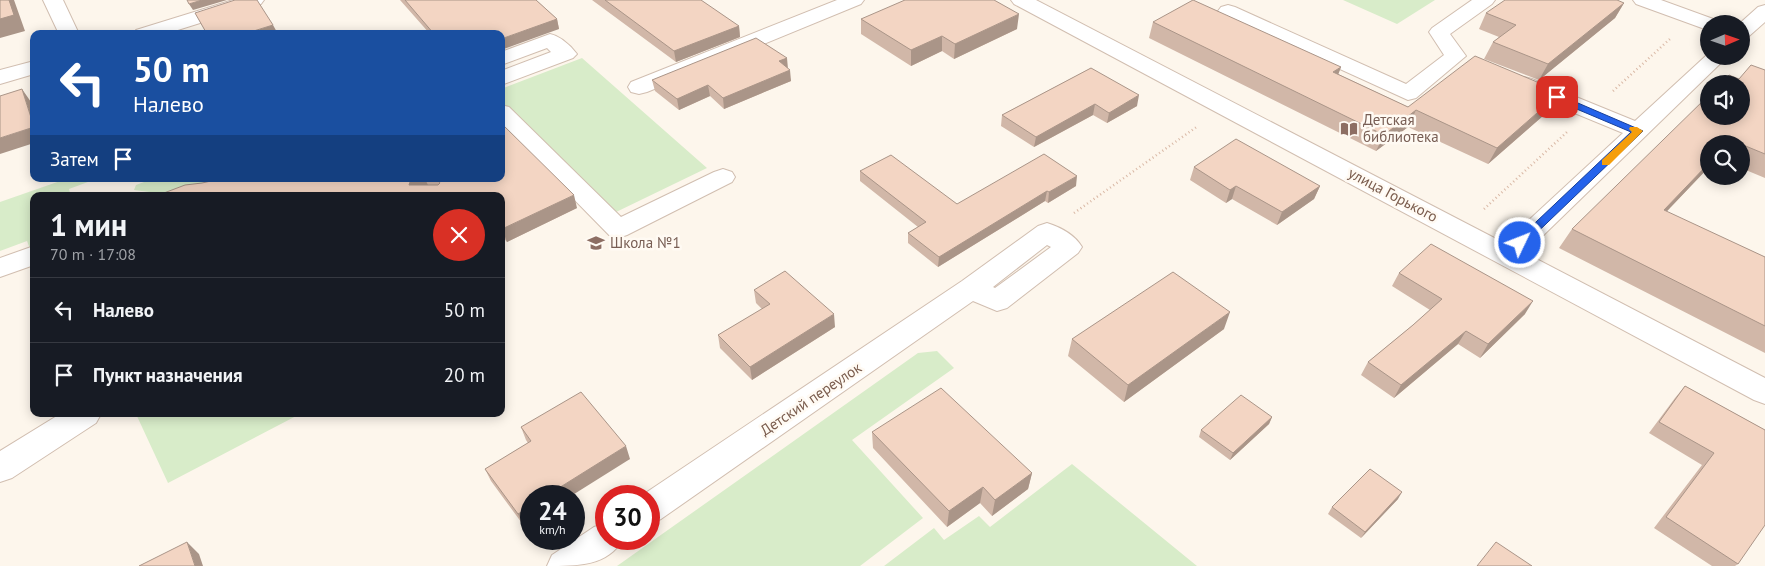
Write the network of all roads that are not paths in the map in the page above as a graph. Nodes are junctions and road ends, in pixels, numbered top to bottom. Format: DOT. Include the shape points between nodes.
graph roads {
  1 [pos="53,0"];
  2 [pos="254,0"];
  3 [pos="854,0"];
  4 [pos="1021,0"];
  5 [pos="1065,0"];
  6 [pos="1485,0"];
  7 [pos="1643,0"];
  8 [pos="1041,11"];
  9 [pos="1228,11"];
  10 [pos="1765,11"];
  11 [pos="1700,21"];
  12 [pos="1750,25"];
  13 [pos="67,30"];
  14 [pos="156,30"];
  15 [pos="505,57"];
  16 [pos="1708,65"];
  17 [pos="30,68"];
  18 [pos="0,77"];
  19 [pos="505,78"];
  20 [pos="1510,78"];
  21 [pos="639,87"];
  22 [pos="505,116"];
  23 [pos="1638,131"];
  24 [pos="723,177"];
  25 [pos="1047,232"];
  26 [pos="1507,255"];
  27 [pos="30,257"];
  28 [pos="0,268"];
  29 [pos="1765,392"];
  30 [pos="81,417"];
  31 [pos="0,468"];
  32 [pos="660,501"];
  33 [pos="595,546"];
  34 [pos="565,566"];
  1 -- 13 [label="street"];
  2 -- 14 [label="street"];
  3 -- 21 [label="street"];
  4 -- 8 [label="street, улица Горького"];
  5 -- 8 [label="street"];
  6 -- 9 [label="street" via="1439,32 1464,60 1408,93"];
  7 -- 11 [label="street"];
  8 -- 26 [label="street, улица Горького"];
  10 -- 12 [label="street"];
  15 -- 19 [label="street" via="550,40 566,54"];
  16 -- 23 [label="street"];
  17 -- 18 [label="street"];
  20 -- 23 [label="street"];
  22 -- 24 [label="street" via="618,229"];
  23 -- 26 [label="street"];
  25 -- 32 [label="street, Детский переулок" via="1069,247 997,301 972,288"];
  26 -- 29 [label="street, улица Горького"];
  27 -- 28 [label="street"];
  30 -- 31 [label="street"];
  33 -- 34 [label="street"];
}
